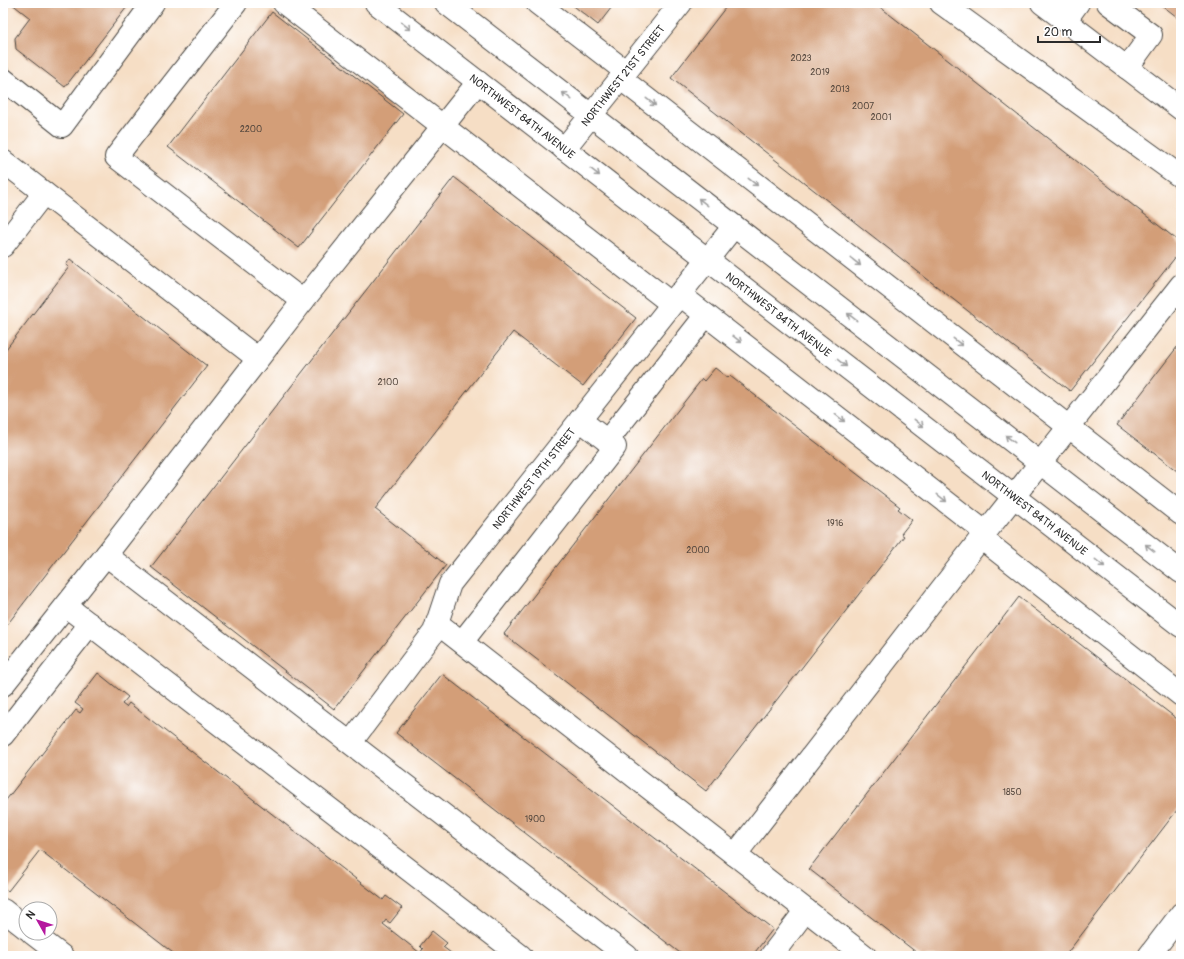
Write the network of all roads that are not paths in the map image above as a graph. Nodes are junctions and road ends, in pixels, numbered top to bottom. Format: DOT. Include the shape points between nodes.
graph roads {
  1 [pos="153,3"];
  2 [pos="236,3"];
  3 [pos="284,3"];
  4 [pos="376,3"];
  5 [pos="446,3"];
  6 [pos="537,3"];
  7 [pos="681,3"];
  8 [pos="941,3"];
  9 [pos="1042,3"];
  10 [pos="1078,3"];
  11 [pos="1108,3"];
  12 [pos="1065,21"];
  13 [pos="1127,68"];
  14 [pos="622,75"];
  15 [pos="3,79"];
  16 [pos="478,82"];
  17 [pos="1181,109"];
  18 [pos="591,115"];
  19 [pos="443,126"];
  20 [pos="564,149"];
  21 [pos="3,162"];
  22 [pos="1181,177"];
  23 [pos="44,193"];
  24 [pos="734,226"];
  25 [pos="3,246"];
  26 [pos="707,259"];
  27 [pos="1181,285"];
  28 [pos="675,299"];
  29 [pos="303,301"];
  30 [pos="706,315"];
  31 [pos="257,358"];
  32 [pos="580,420"];
  33 [pos="1069,428"];
  34 [pos="607,441"];
  35 [pos="1040,463"];
  36 [pos="1014,497"];
  37 [pos="1181,514"];
  38 [pos="983,535"];
  39 [pos="106,555"];
  40 [pos="1181,572"];
  41 [pos="66,606"];
  42 [pos="437,623"];
  43 [pos="90,624"];
  44 [pos="1181,626"];
  45 [pos="462,642"];
  46 [pos="3,685"];
  47 [pos="1181,695"];
  48 [pos="3,735"];
  49 [pos="351,742"];
  50 [pos="735,855"];
  51 [pos="3,910"];
  52 [pos="806,910"];
  53 [pos="1181,914"];
  54 [pos="18,922"];
  55 [pos="42,941"];
  56 [pos="62,956"];
  57 [pos="521,956"];
  58 [pos="627,956"];
  59 [pos="771,956"];
  60 [pos="866,956"];
  61 [pos="1149,956"];
  1 -- 15 [label="street" via="62,126"];
  2 -- 29 [label="street" via="116,157"];
  3 -- 19 [label="street"];
  4 -- 16 [label="street, NORTHWEST 84TH AVENUE, one-way"];
  18 -- 5 [label="street, one-way"];
  6 -- 14 [label="street"];
  7 -- 14 [label="street, NORTHWEST 21ST STREET"];
  8 -- 22 [label="street"];
  9 -- 12 [label="street"];
  10 -- 12 [label="street"];
  11 -- 13 [label="street" via="1151,35"];
  12 -- 13 [label="street"];
  13 -- 17 [label="street"];
  14 -- 18 [label="street, NORTHWEST 21ST STREET"];
  14 -- 33 [label="street, one-way"];
  16 -- 19 [label="street"];
  16 -- 20 [label="street, NORTHWEST 84TH AVENUE"];
  18 -- 20 [label="street, NORTHWEST 21ST STREET"];
  24 -- 18 [label="street, one-way"];
  19 -- 28 [label="street"];
  19 -- 29 [label="street"];
  20 -- 26 [label="street, NORTHWEST 84TH AVENUE, one-way"];
  21 -- 23 [label="street"];
  23 -- 25 [label="street"];
  23 -- 31 [label="street"];
  24 -- 26 [label="street, NORTHWEST 19TH STREET"];
  35 -- 24 [label="street, one-way"];
  26 -- 28 [label="street, NORTHWEST 19TH STREET"];
  26 -- 36 [label="street, NORTHWEST 84TH AVENUE, one-way"];
  27 -- 33 [label="street"];
  28 -- 30 [label="street"];
  28 -- 32 [label="street, NORTHWEST 19TH STREET"];
  29 -- 31 [label="street"];
  30 -- 34 [label="street"];
  30 -- 38 [label="street, one-way"];
  31 -- 39 [label="street"];
  32 -- 34 [label="street"];
  32 -- 42 [label="street, NORTHWEST 19TH STREET" via="450,584"];
  33 -- 35 [label="street"];
  33 -- 37 [label="street"];
  34 -- 45 [label="street" via="615,447"];
  35 -- 36 [label="street"];
  40 -- 35 [label="street, one-way"];
  36 -- 38 [label="street"];
  36 -- 44 [label="street, NORTHWEST 84TH AVENUE, one-way"];
  38 -- 47 [label="street"];
  38 -- 50 [label="street"];
  39 -- 41 [label="street"];
  39 -- 49 [label="street"];
  41 -- 43 [label="street"];
  41 -- 46 [label="street"];
  42 -- 45 [label="street"];
  42 -- 49 [label="street, NORTHWEST 19TH STREET" via="434,632"];
  43 -- 48 [label="street"];
  43 -- 57 [label="street"];
  45 -- 50 [label="street"];
  49 -- 58 [label="street"];
  50 -- 52 [label="street"];
  51 -- 54 [label="street"];
  52 -- 59 [label="street"];
  52 -- 60 [label="street"];
  53 -- 61 [label="street"];
  55 -- 56 [label="street"];
}
